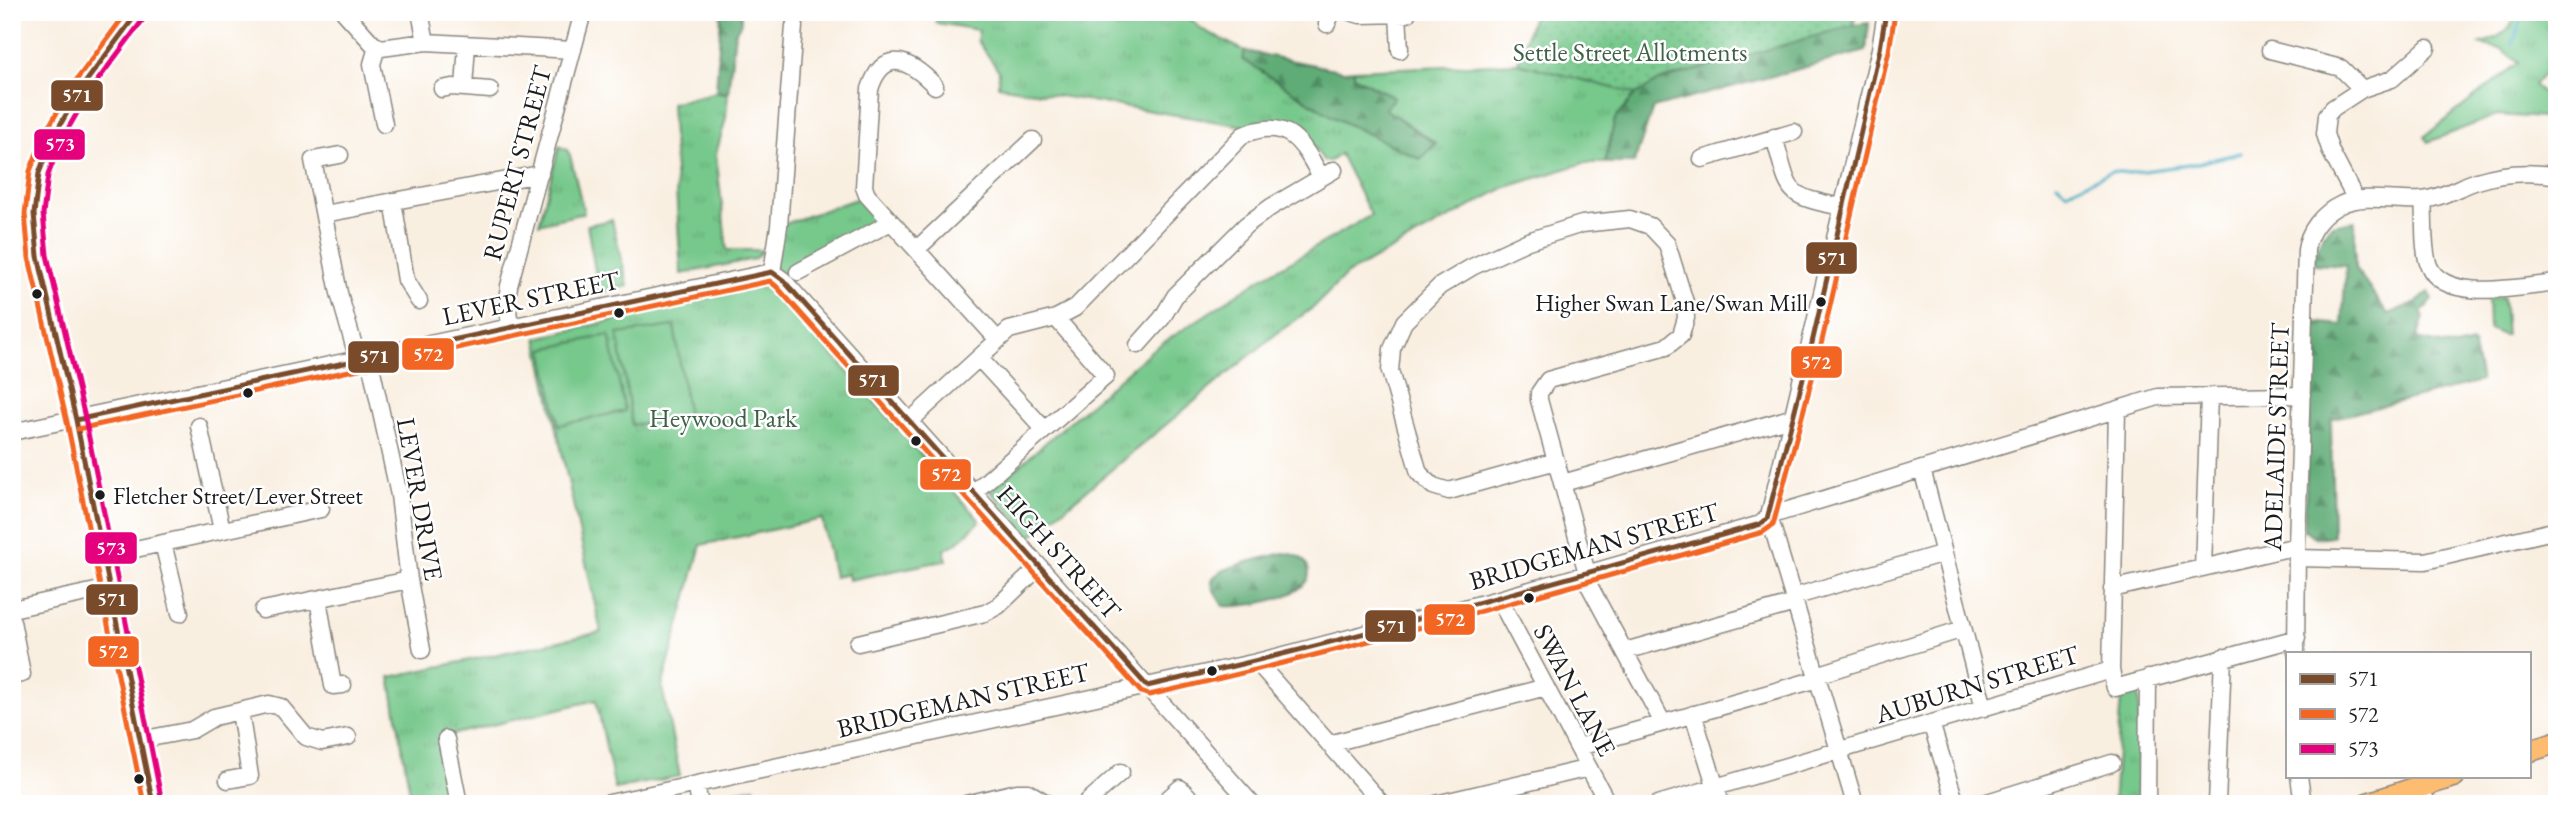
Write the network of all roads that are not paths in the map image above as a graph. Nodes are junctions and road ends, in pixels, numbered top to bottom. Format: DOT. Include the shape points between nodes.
graph roads {
  1 [pos="138,12"];
  2 [pos="344,12"];
  3 [pos="420,12"];
  4 [pos="583,12"];
  5 [pos="1350,12"];
  6 [pos="1886,12"];
  7 [pos="794,26"];
  8 [pos="426,42"];
  9 [pos="467,44"];
  10 [pos="377,47"];
  11 [pos="2419,48"];
  12 [pos="573,50"];
  13 [pos="1400,50"];
  14 [pos="2270,50"];
  15 [pos="935,86"];
  16 [pos="464,88"];
  17 [pos="442,89"];
  18 [pos="2362,89"];
  19 [pos="490,90"];
  20 [pos="384,124"];
  21 [pos="1794,132"];
  22 [pos="1774,137"];
  23 [pos="1033,140"];
  24 [pos="340,155"];
  25 [pos="1702,159"];
  26 [pos="540,174"];
  27 [pos="2557,176"];
  28 [pos="2356,200"];
  29 [pos="2423,200"];
  30 [pos="393,201"];
  31 [pos="1842,208"];
  32 [pos="12,212"];
  33 [pos="34,214"];
  34 [pos="324,214"];
  35 [pos="891,222"];
  36 [pos="808,248"];
  37 [pos="916,249"];
  38 [pos="817,262"];
  39 [pos="772,272"];
  40 [pos="798,272"];
  41 [pos="2557,283"];
  42 [pos="419,301"];
  43 [pos="1056,318"];
  44 [pos="510,327"];
  45 [pos="998,340"];
  46 [pos="1138,345"];
  47 [pos="363,358"];
  48 [pos="979,358"];
  49 [pos="2302,395"];
  50 [pos="2209,396"];
  51 [pos="2117,410"];
  52 [pos="1794,417"];
  53 [pos="76,420"];
  54 [pos="910,421"];
  55 [pos="199,426"];
  56 [pos="1044,429"];
  57 [pos="12,432"];
  58 [pos="1556,461"];
  59 [pos="1922,469"];
  60 [pos="1563,483"];
  61 [pos="973,493"];
  62 [pos="321,509"];
  63 [pos="1769,516"];
  64 [pos="222,530"];
  65 [pos="2557,530"];
  66 [pos="163,543"];
  67 [pos="2297,552"];
  68 [pos="1944,553"];
  69 [pos="103,556"];
  70 [pos="1039,567"];
  71 [pos="2203,568"];
  72 [pos="1585,573"];
  73 [pos="409,580"];
  74 [pos="110,587"];
  75 [pos="2112,589"];
  76 [pos="318,599"];
  77 [pos="1499,599"];
  78 [pos="1794,600"];
  79 [pos="12,608"];
  80 [pos="263,610"];
  81 [pos="180,613"];
  82 [pos="12,621"];
  83 [pos="1964,629"];
  84 [pos="858,643"];
  85 [pos="2297,645"];
  86 [pos="422,650"];
  87 [pos="1625,651"];
  88 [pos="2223,657"];
  89 [pos="1257,662"];
  90 [pos="2111,670"];
  91 [pos="17,675"];
  92 [pos="1817,677"];
  93 [pos="2148,678"];
  94 [pos="343,685"];
  95 [pos="1147,686"];
  96 [pos="1546,687"];
  97 [pos="1984,708"];
  98 [pos="240,711"];
  99 [pos="1693,714"];
  100 [pos="1663,723"];
  101 [pos="1931,723"];
  102 [pos="348,737"];
  103 [pos="446,739"];
  104 [pos="140,740"];
  105 [pos="2557,742"];
  106 [pos="1329,744"];
  107 [pos="1578,747"];
  108 [pos="1839,750"];
  109 [pos="2530,751"];
  110 [pos="2112,762"];
  111 [pos="1589,768"];
  112 [pos="1121,772"];
  113 [pos="2299,778"];
  114 [pos="2451,778"];
  115 [pos="228,780"];
  116 [pos="696,785"];
  117 [pos="1716,787"];
  118 [pos="2424,795"];
  119 [pos="984,802"];
  120 [pos="153,804"];
  121 [pos="459,804"];
  122 [pos="605,804"];
  123 [pos="700,804"];
  124 [pos="966,804"];
  125 [pos="1048,804"];
  126 [pos="1085,804"];
  127 [pos="1162,804"];
  128 [pos="1189,804"];
  129 [pos="1252,804"];
  130 [pos="1382,804"];
  131 [pos="1436,804"];
  132 [pos="1608,804"];
  133 [pos="1658,804"];
  134 [pos="1721,804"];
  135 [pos="1856,804"];
  136 [pos="1956,804"];
  137 [pos="1981,804"];
  138 [pos="2147,804"];
  139 [pos="2217,804"];
  140 [pos="2303,804"];
  141 [pos="2366,804"];
  1 -- 33 [label="street" via="82,88 53,137 39,173"];
  2 -- 10 [label="street"];
  3 -- 8 [label="street"];
  4 -- 12 [label="street, RUPERT STREET"];
  5 -- 13 [label="street" via="1403,14"];
  6 -- 31 [label="street"];
  7 -- 39 [label="street"];
  8 -- 9 [label="street"];
  8 -- 10 [label="street"];
  9 -- 12 [label="street"];
  9 -- 16 [label="street"];
  10 -- 20 [label="street" via="372,64"];
  11 -- 18 [label="street" via="2392,79"];
  12 -- 26 [label="street, RUPERT STREET"];
  14 -- 18 [label="street" via="2292,61 2341,68"];
  15 -- 35 [label="street" via="912,65 900,61 880,69 872,82 864,187"];
  16 -- 17 [label="street"];
  16 -- 19 [label="street"];
  18 -- 28 [label="street" via="2333,108 2325,124 2331,152"];
  21 -- 22 [label="street"];
  22 -- 25 [label="street" via="1722,159"];
  22 -- 31 [label="street" via="1791,190 1804,199"];
  23 -- 37 [label="street"];
  24 -- 34 [label="street, LEVER DRIVE" via="313,160"];
  26 -- 30 [label="street"];
  26 -- 44 [label="street, RUPERT STREET" via="509,286"];
  27 -- 29 [label="street" via="2508,174"];
  28 -- 29 [label="street"];
  28 -- 49 [label="street, ADELAIDE STREET" via="2336,206 2310,235"];
  29 -- 41 [label="street" via="2427,257 2435,277 2445,284 2468,290"];
  30 -- 34 [label="street"];
  30 -- 42 [label="street" via="394,259"];
  31 -- 52 [label="street"];
  32 -- 33 [label="street"];
  33 -- 53 [label="street" via="37,247"];
  34 -- 47 [label="street, LEVER DRIVE" via="339,293"];
  35 -- 37 [label="street"];
  35 -- 38 [label="street"];
  36 -- 38 [label="street"];
  37 -- 45 [label="street"];
  38 -- 40 [label="street"];
  39 -- 44 [label="street, LEVER STREET"];
  39 -- 54 [label="street, HIGH STREET"];
  43 -- 45 [label="street" via="1015,328"];
  43 -- 46 [label="street" via="1093,292 1243,135 1266,129 1294,137 1328,174 1246,225 1175,296"];
  43 -- 56 [label="street" via="1106,376"];
  44 -- 47 [label="street, LEVER STREET"];
  45 -- 48 [label="street"];
  47 -- 53 [label="street, LEVER STREET"];
  47 -- 73 [label="street, LEVER DRIVE" via="398,492"];
  48 -- 54 [label="street"];
  48 -- 56 [label="street"];
  49 -- 50 [label="street, BRIDGEMAN STREET"];
  49 -- 67 [label="street, ADELAIDE STREET"];
  50 -- 51 [label="street, BRIDGEMAN STREET" via="2158,397"];
  50 -- 71 [label="street"];
  51 -- 59 [label="street, BRIDGEMAN STREET"];
  51 -- 75 [label="street"];
  52 -- 60 [label="street"];
  52 -- 63 [label="street"];
  53 -- 57 [label="street, LEVER STREET"];
  53 -- 69 [label="street"];
  54 -- 61 [label="street, HIGH STREET"];
  55 -- 64 [label="street"];
  56 -- 61 [label="street"];
  58 -- 58 [label="street" via="1449,491 1433,486 1419,473 1390,371 1391,349 1413,310 1440,286 1500,253 1582,224 1641,221 1667,244 1685,302 1685,327 1677,340 1665,347 1548,380 1539,400"];
  58 -- 60 [label="street"];
  59 -- 63 [label="street, BRIDGEMAN STREET"];
  59 -- 68 [label="street"];
  60 -- 72 [label="street"];
  61 -- 70 [label="street, HIGH STREET"];
  62 -- 64 [label="street"];
  63 -- 72 [label="street, BRIDGEMAN STREET" via="1761,524"];
  63 -- 78 [label="street"];
  64 -- 66 [label="street"];
  65 -- 67 [label="street" via="2426,561"];
  66 -- 69 [label="street"];
  66 -- 81 [label="street"];
  67 -- 71 [label="street"];
  67 -- 85 [label="street, ADELAIDE STREET"];
  68 -- 78 [label="street"];
  68 -- 83 [label="street"];
  69 -- 74 [label="street"];
  70 -- 84 [label="street" via="985,613"];
  70 -- 95 [label="street, HIGH STREET"];
  71 -- 75 [label="street"];
  72 -- 77 [label="street, BRIDGEMAN STREET"];
  72 -- 87 [label="street"];
  73 -- 76 [label="street"];
  73 -- 86 [label="street, LEVER DRIVE"];
  74 -- 79 [label="street"];
  74 -- 104 [label="street"];
  75 -- 90 [label="street"];
  76 -- 80 [label="street"];
  76 -- 94 [label="street" via="333,686"];
  77 -- 89 [label="street, BRIDGEMAN STREET"];
  77 -- 96 [label="street, SWAN LANE"];
  78 -- 87 [label="street"];
  78 -- 92 [label="street"];
  82 -- 91 [label="street"];
  83 -- 92 [label="street"];
  83 -- 97 [label="street"];
  85 -- 88 [label="street, AUBURN STREET"];
  87 -- 100 [label="street"];
  88 -- 93 [label="street, AUBURN STREET"];
  88 -- 139 [label="street"];
  89 -- 95 [label="street, BRIDGEMAN STREET"];
  89 -- 106 [label="street"];
  90 -- 93 [label="street, AUBURN STREET" via="2115,688"];
  90 -- 97 [label="street, AUBURN STREET"];
  92 -- 99 [label="street"];
  92 -- 108 [label="street"];
  93 -- 138 [label="street"];
  95 -- 116 [label="street, BRIDGEMAN STREET"];
  95 -- 129 [label="street, HIGH STREET"];
  96 -- 106 [label="street"];
  96 -- 107 [label="street, SWAN LANE"];
  97 -- 101 [label="street, AUBURN STREET"];
  98 -- 102 [label="street" via="275,705 306,737 322,742"];
  98 -- 104 [label="street" via="214,717 192,730"];
  98 -- 115 [label="street" via="250,776"];
  99 -- 100 [label="street"];
  99 -- 117 [label="street"];
  100 -- 107 [label="street"];
  101 -- 108 [label="street, AUBURN STREET"];
  101 -- 136 [label="street"];
  103 -- 121 [label="street"];
  104 -- 120 [label="street"];
  105 -- 109 [label="main road"];
  106 -- 130 [label="street"];
  107 -- 111 [label="street, SWAN LANE"];
  108 -- 117 [label="street, AUBURN STREET"];
  108 -- 135 [label="street"];
  110 -- 137 [label="street"];
  111 -- 131 [label="street"];
  111 -- 132 [label="street, SWAN LANE"];
  112 -- 126 [label="street" via="1100,780"];
  113 -- 140 [label="street"];
  114 -- 118 [label="main road"];
  116 -- 122 [label="street, BRIDGEMAN STREET"];
  116 -- 123 [label="street"];
  117 -- 133 [label="street, AUBURN STREET"];
  117 -- 134 [label="street"];
  118 -- 141 [label="main road"];
  119 -- 124 [label="street"];
  119 -- 125 [label="street" via="1028,792"];
  127 -- 128 [label="street" via="1180,788"];
}
